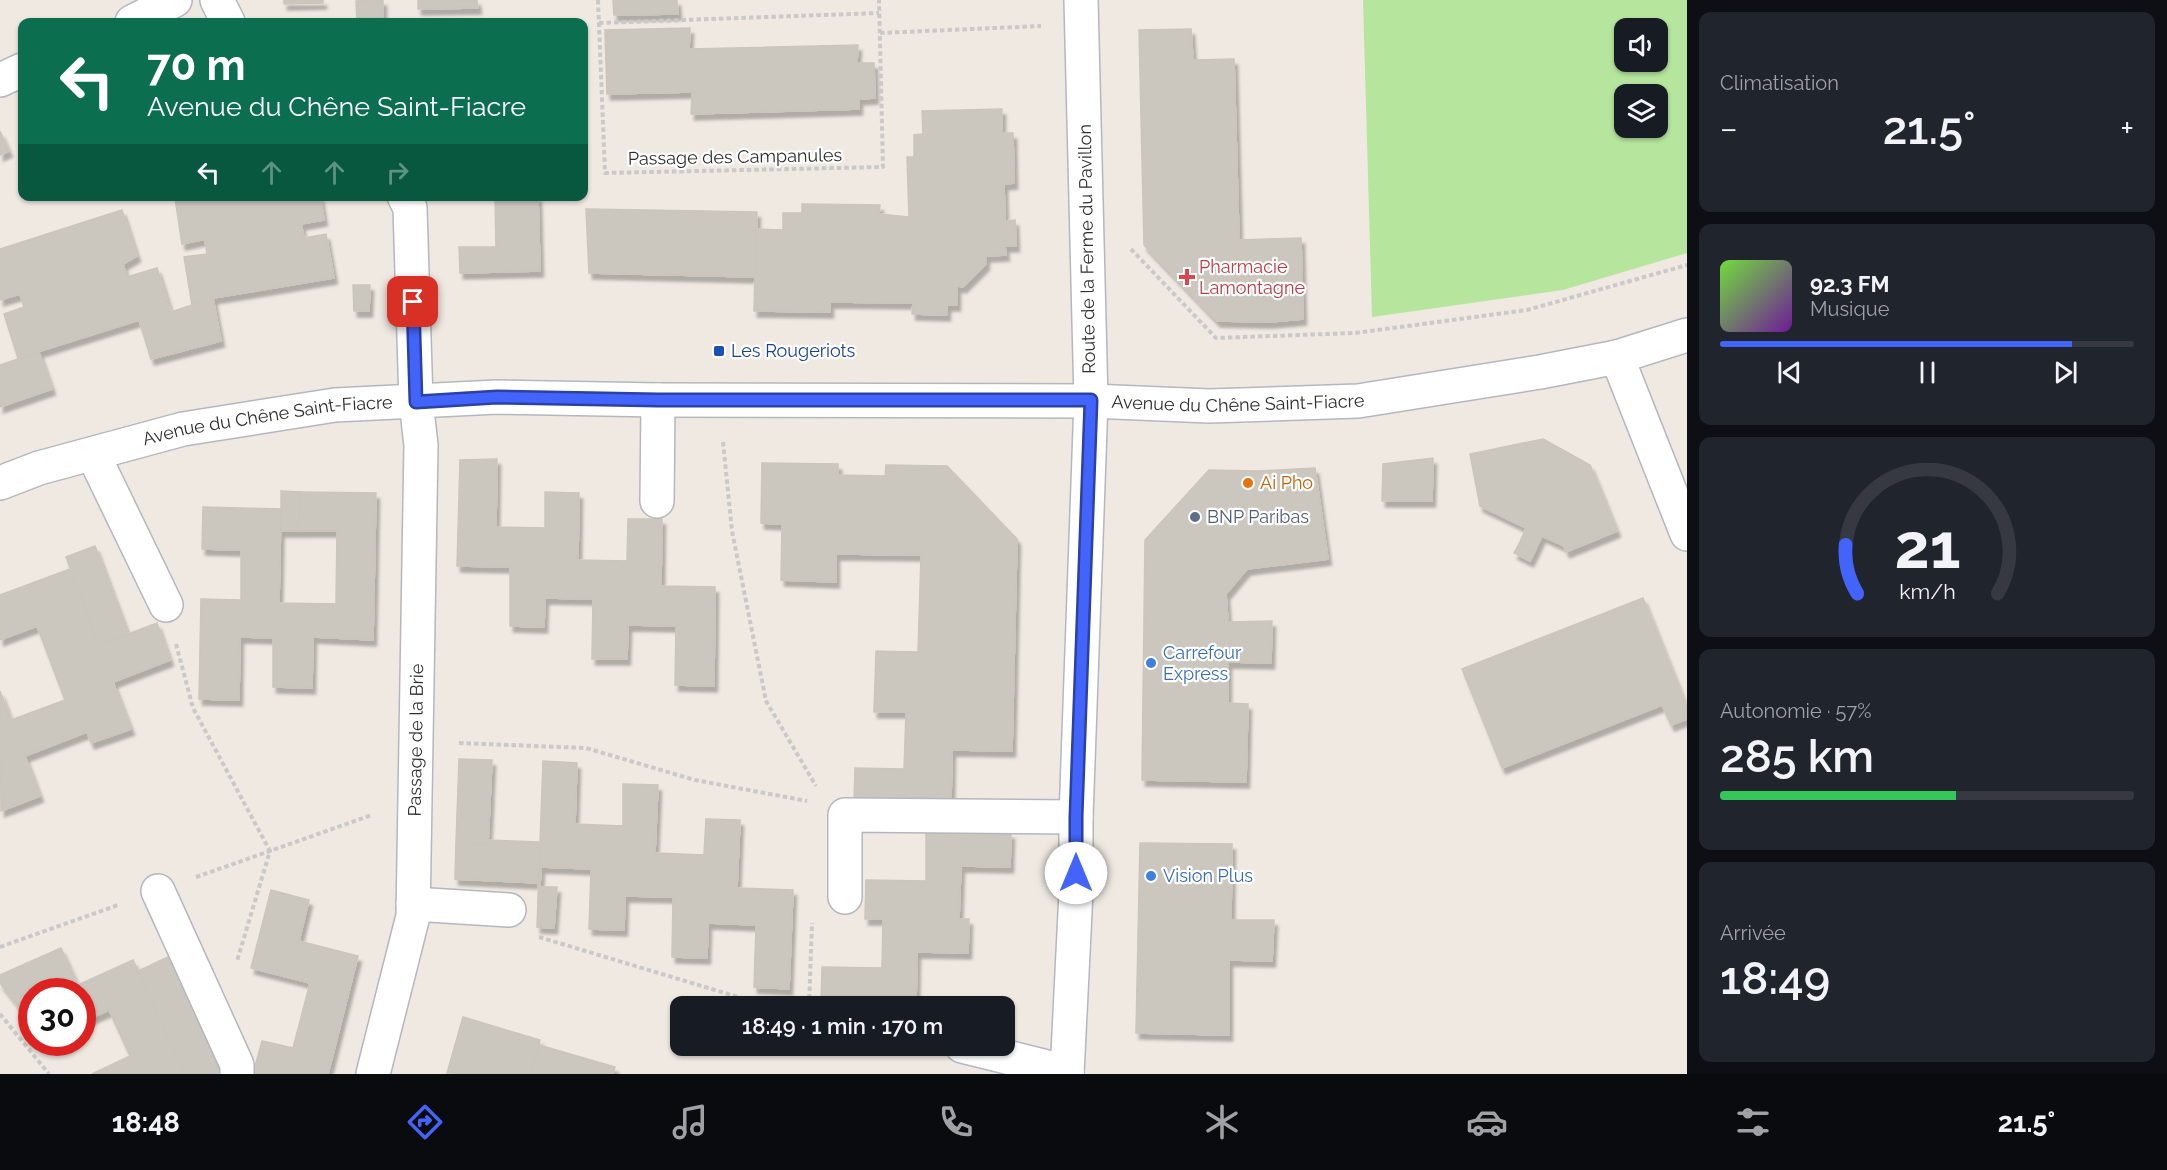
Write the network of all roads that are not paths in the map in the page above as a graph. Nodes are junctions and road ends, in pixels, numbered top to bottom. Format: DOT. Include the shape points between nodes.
graph roads {
  1 [pos="174,0"];
  2 [pos="217,0"];
  3 [pos="1081,12"];
  4 [pos="140,18"];
  5 [pos="226,18"];
  6 [pos="18,72"];
  7 [pos="0,80"];
  8 [pos="406,201"];
  9 [pos="1687,335"];
  10 [pos="1617,357"];
  11 [pos="658,400"];
  12 [pos="1091,400"];
  13 [pos="416,402"];
  14 [pos="93,454"];
  15 [pos="0,483"];
  16 [pos="657,501"];
  17 [pos="1687,534"];
  18 [pos="166,605"];
  19 [pos="1076,817"];
  20 [pos="158,891"];
  21 [pos="845,897"];
  22 [pos="413,904"];
  23 [pos="509,910"];
  24 [pos="1001,1056"];
  25 [pos="1067,1073"];
  26 [pos="237,1074"];
  27 [pos="373,1074"];
  1 -- 4 [label="street"];
  2 -- 5 [label="street"];
  3 -- 12 [label="street, Route de la Ferme du Pavillon"];
  6 -- 7 [label="street"];
  8 -- 13 [label="street, Passage de la Brie" via="410,208"];
  9 -- 10 [label="street, Avenue du Chêne Saint-Fiacre"];
  10 -- 12 [label="street, Avenue du Chêne Saint-Fiacre" via="1358,401 1209,406"];
  10 -- 17 [label="street"];
  11 -- 12 [label="street, Avenue du Chêne Saint-Fiacre"];
  11 -- 13 [label="street, Avenue du Chêne Saint-Fiacre" via="497,397"];
  11 -- 16 [label="street"];
  12 -- 19 [label="street, Route de la Ferme du Pavillon"];
  13 -- 14 [label="street, Avenue du Chêne Saint-Fiacre" via="335,405 183,429"];
  13 -- 22 [label="street, Passage de la Brie" via="421,445"];
  14 -- 15 [label="street, Avenue du Chêne Saint-Fiacre"];
  14 -- 18 [label="street"];
  19 -- 21 [label="street" via="836,810"];
  19 -- 25 [label="street, Route de la Ferme du Pavillon"];
  20 -- 26 [label="street" via="237,1065"];
  22 -- 23 [label="street"];
  22 -- 27 [label="street, Passage de la Brie" via="414,916"];
  24 -- 25 [label="street"];
}
